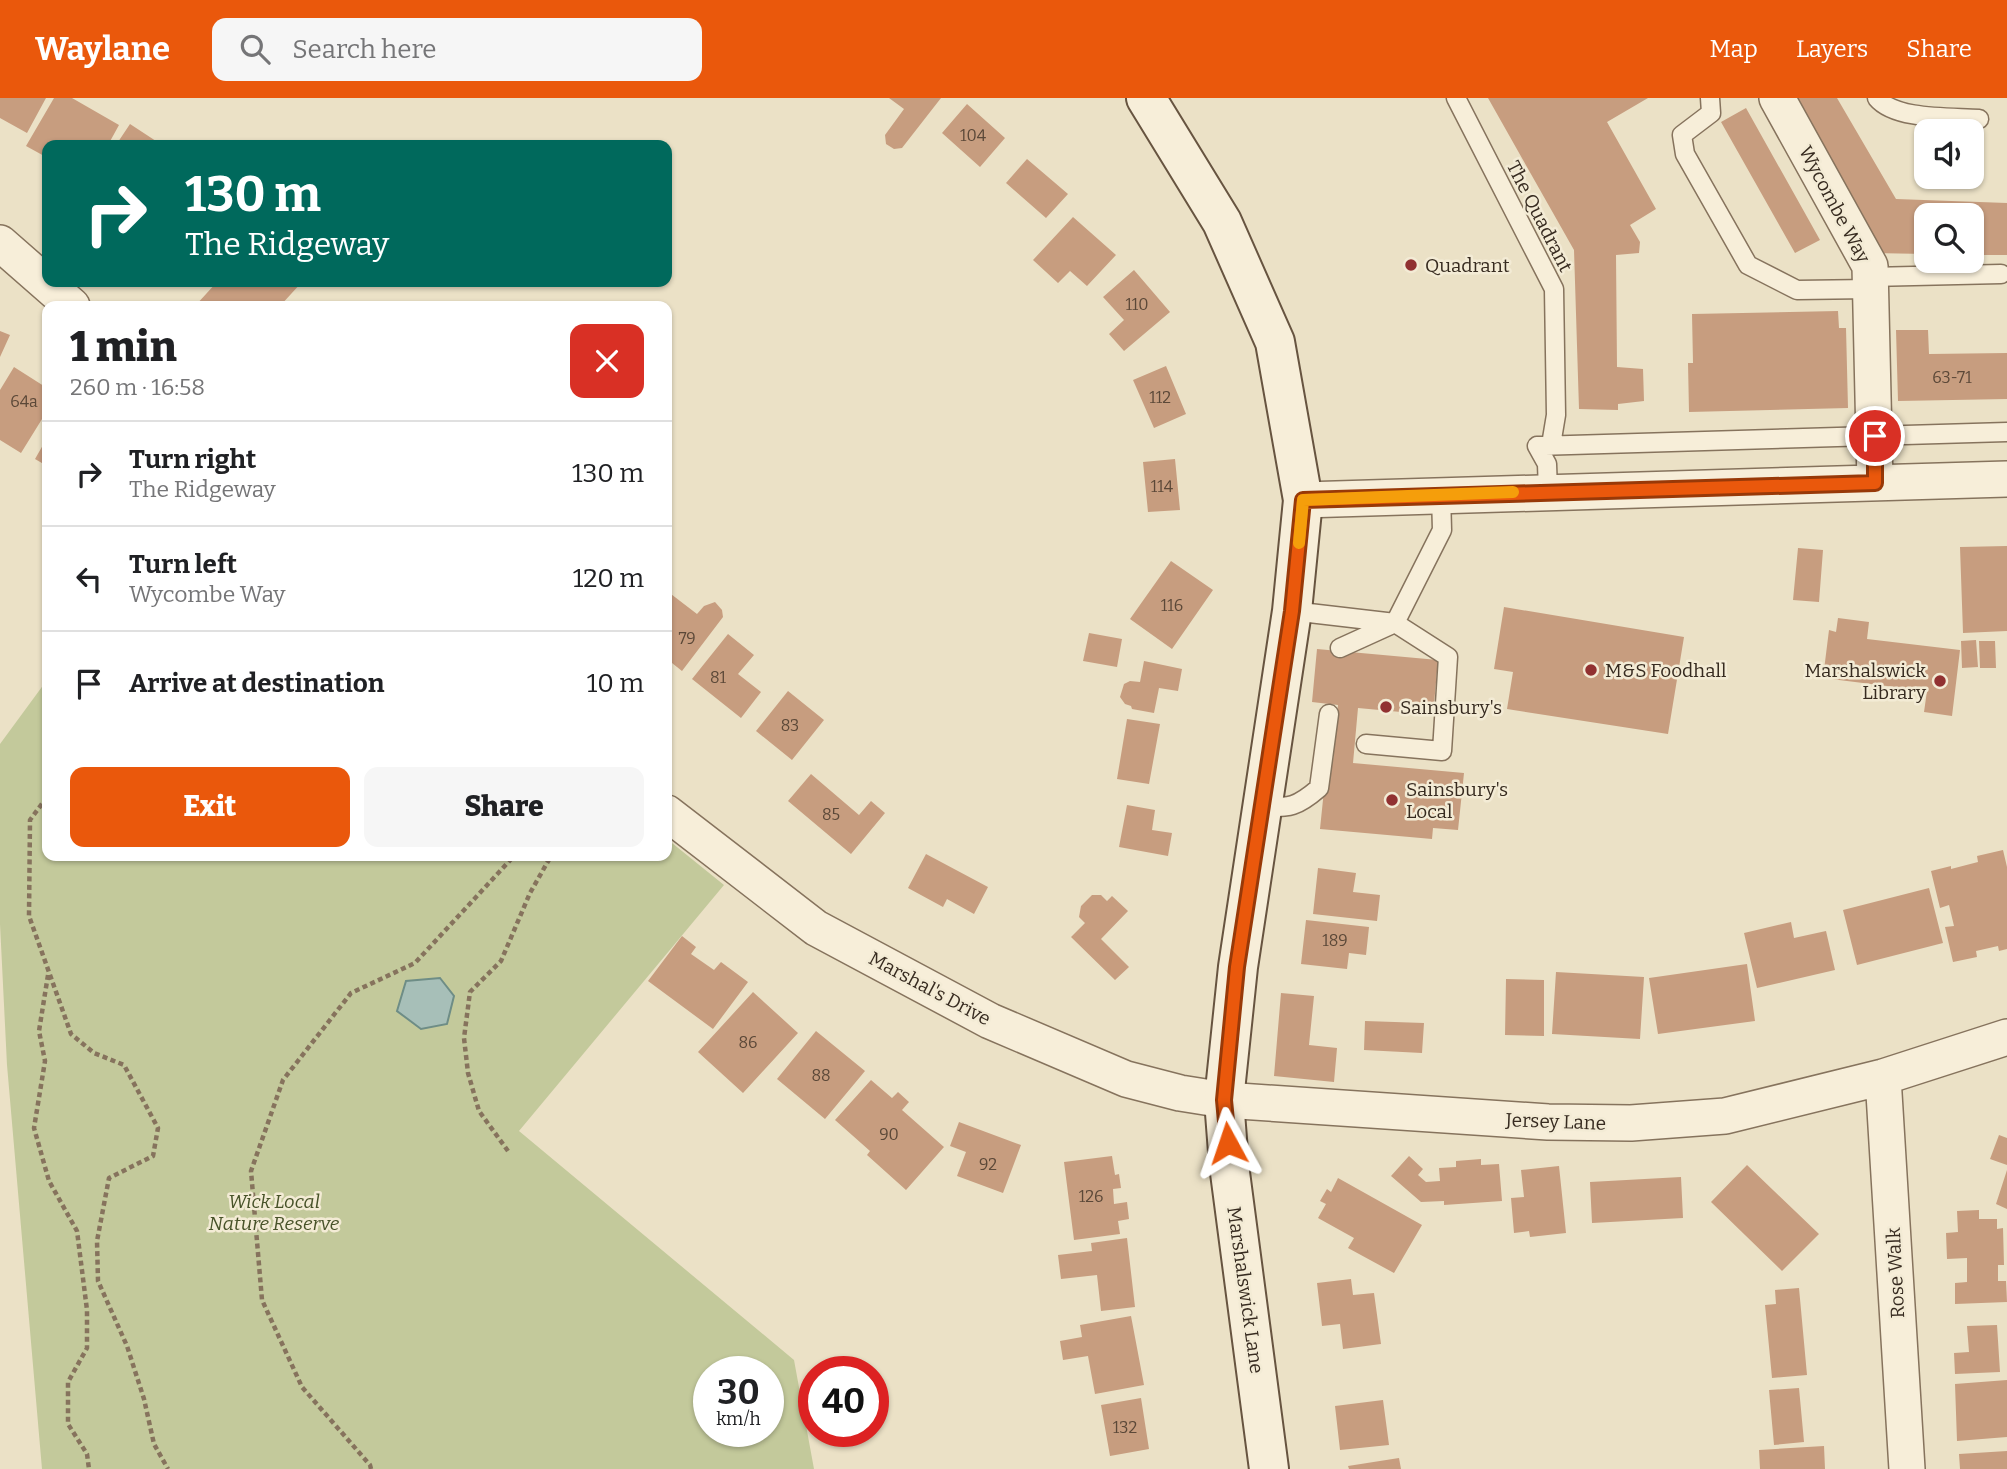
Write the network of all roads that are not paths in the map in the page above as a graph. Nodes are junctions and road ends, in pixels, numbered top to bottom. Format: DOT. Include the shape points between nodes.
graph roads {
  1 [pos="1146,98"];
  2 [pos="1456,98"];
  3 [pos="1710,98"];
  4 [pos="1777,98"];
  5 [pos="1877,98"];
  6 [pos="1979,119"];
  7 [pos="0,243"];
  8 [pos="2000,274"];
  9 [pos="42,280"];
  10 [pos="1870,283"];
  11 [pos="50,287"];
  12 [pos="66,301"];
  13 [pos="2007,432"];
  14 [pos="1875,436"];
  15 [pos="1551,445"];
  16 [pos="2007,480"];
  17 [pos="1875,483"];
  18 [pos="1548,491"];
  19 [pos="1441,494"];
  20 [pos="1303,500"];
  21 [pos="1292,611"];
  22 [pos="1395,623"];
  23 [pos="1340,648"];
  24 [pos="1329,714"];
  25 [pos="1366,744"];
  26 [pos="1262,807"];
  27 [pos="672,817"];
  28 [pos="2007,1037"];
  29 [pos="1883,1077"];
  30 [pos="1224,1100"];
  31 [pos="1269,1469"];
  32 [pos="1907,1469"];
  1 -- 20 [label="street, Marshalswick Lane" via="1222,222 1275,342"];
  2 -- 15 [label="lane, The Quadrant" via="1554,289 1556,415"];
  3 -- 10 [label="lane" via="1711,113 1682,135 1685,154 1748,265 1797,290"];
  4 -- 10 [label="street, Wycombe Way" via="1870,266"];
  5 -- 6 [label="lane" via="1896,111"];
  7 -- 9 [label="street"];
  8 -- 10 [label="lane"];
  10 -- 14 [label="street, Wycombe Way"];
  11 -- 12 [label="street"];
  13 -- 14 [label="lane"];
  14 -- 15 [label="lane"];
  14 -- 17 [label="street, Wycombe Way"];
  15 -- 18 [label="lane, The Quadrant" via="1537,446 1547,464"];
  16 -- 17 [label="street"];
  17 -- 18 [label="street"];
  18 -- 19 [label="street"];
  19 -- 20 [label="street"];
  19 -- 22 [label="lane" via="1442,530"];
  20 -- 21 [label="street, Marshalswick Lane"];
  21 -- 22 [label="lane"];
  21 -- 26 [label="street, Marshalswick Lane"];
  22 -- 23 [label="lane"];
  22 -- 25 [label="lane" via="1448,657 1442,751"];
  24 -- 26 [label="lane" via="1319,788 1289,808"];
  26 -- 30 [label="street, Marshalswick Lane" via="1237,967"];
  27 -- 30 [label="street, Marshal's Drive" via="816,928 990,1021 1126,1079"];
  28 -- 29 [label="street, Jersey Lane"];
  29 -- 30 [label="street, Jersey Lane" via="1725,1116 1631,1123 1548,1122"];
  29 -- 32 [label="street, Rose Walk"];
  30 -- 31 [label="street, Marshalswick Lane"];
}
